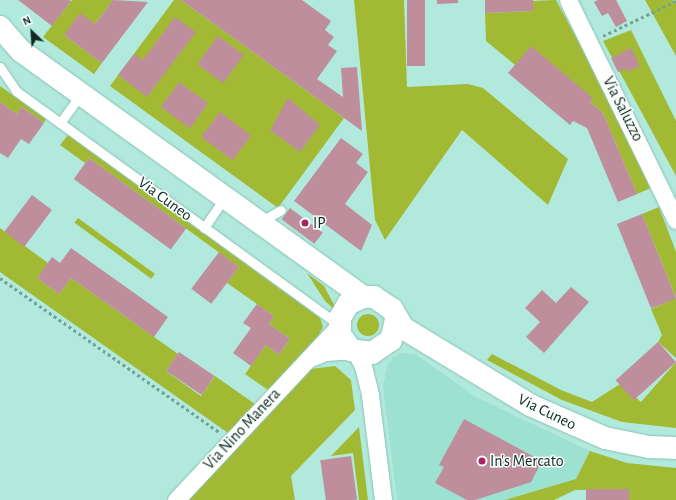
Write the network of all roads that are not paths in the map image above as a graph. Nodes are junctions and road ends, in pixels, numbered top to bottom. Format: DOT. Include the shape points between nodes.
graph roads {
  1 [pos="568,0"];
  2 [pos="0,27"];
  3 [pos="0,44"];
  4 [pos="21,51"];
  5 [pos="0,67"];
  6 [pos="81,94"];
  7 [pos="60,123"];
  8 [pos="226,197"];
  9 [pos="281,210"];
  10 [pos="676,220"];
  11 [pos="260,222"];
  12 [pos="204,228"];
  13 [pos="311,259"];
  14 [pos="363,297"];
  15 [pos="340,318"];
  16 [pos="389,337"];
  17 [pos="353,351"];
  18 [pos="308,359"];
  19 [pos="370,395"];
  20 [pos="676,448"];
  21 [pos="176,500"];
  22 [pos="383,500"];
  1 -- 10 [label="street, Via Saluzzo"];
  2 -- 4 [label="main road"];
  3 -- 4 [label="main road"];
  4 -- 6 [label="main road"];
  5 -- 7 [label="lane, Via Cuneo" via="16,91"];
  6 -- 7 [label="lane"];
  6 -- 8 [label="main road"];
  7 -- 12 [label="lane, Via Cuneo"];
  8 -- 11 [label="main road"];
  8 -- 12 [label="lane"];
  9 -- 11 [label="lane"];
  11 -- 13 [label="main road"];
  12 -- 15 [label="lane, Via Cuneo" via="331,319"];
  13 -- 14 [label="main road"];
  13 -- 15 [label="main road" via="331,285"];
  14 -- 15 [label="main road"];
  14 -- 16 [label="main road" via="384,302"];
  15 -- 17 [label="main road"];
  15 -- 18 [label="street, Via Nino Manera"];
  16 -- 17 [label="main road, Via Cuneo"];
  16 -- 19 [label="street" via="371,374"];
  16 -- 20 [label="main road, Via Cuneo" via="430,344 496,386 583,429 626,443"];
  17 -- 18 [label="street, Via Nino Manera" via="332,350"];
  17 -- 19 [label="street" via="363,366"];
  18 -- 21 [label="street, Via Nino Manera"];
  19 -- 22 [label="street"];
}
